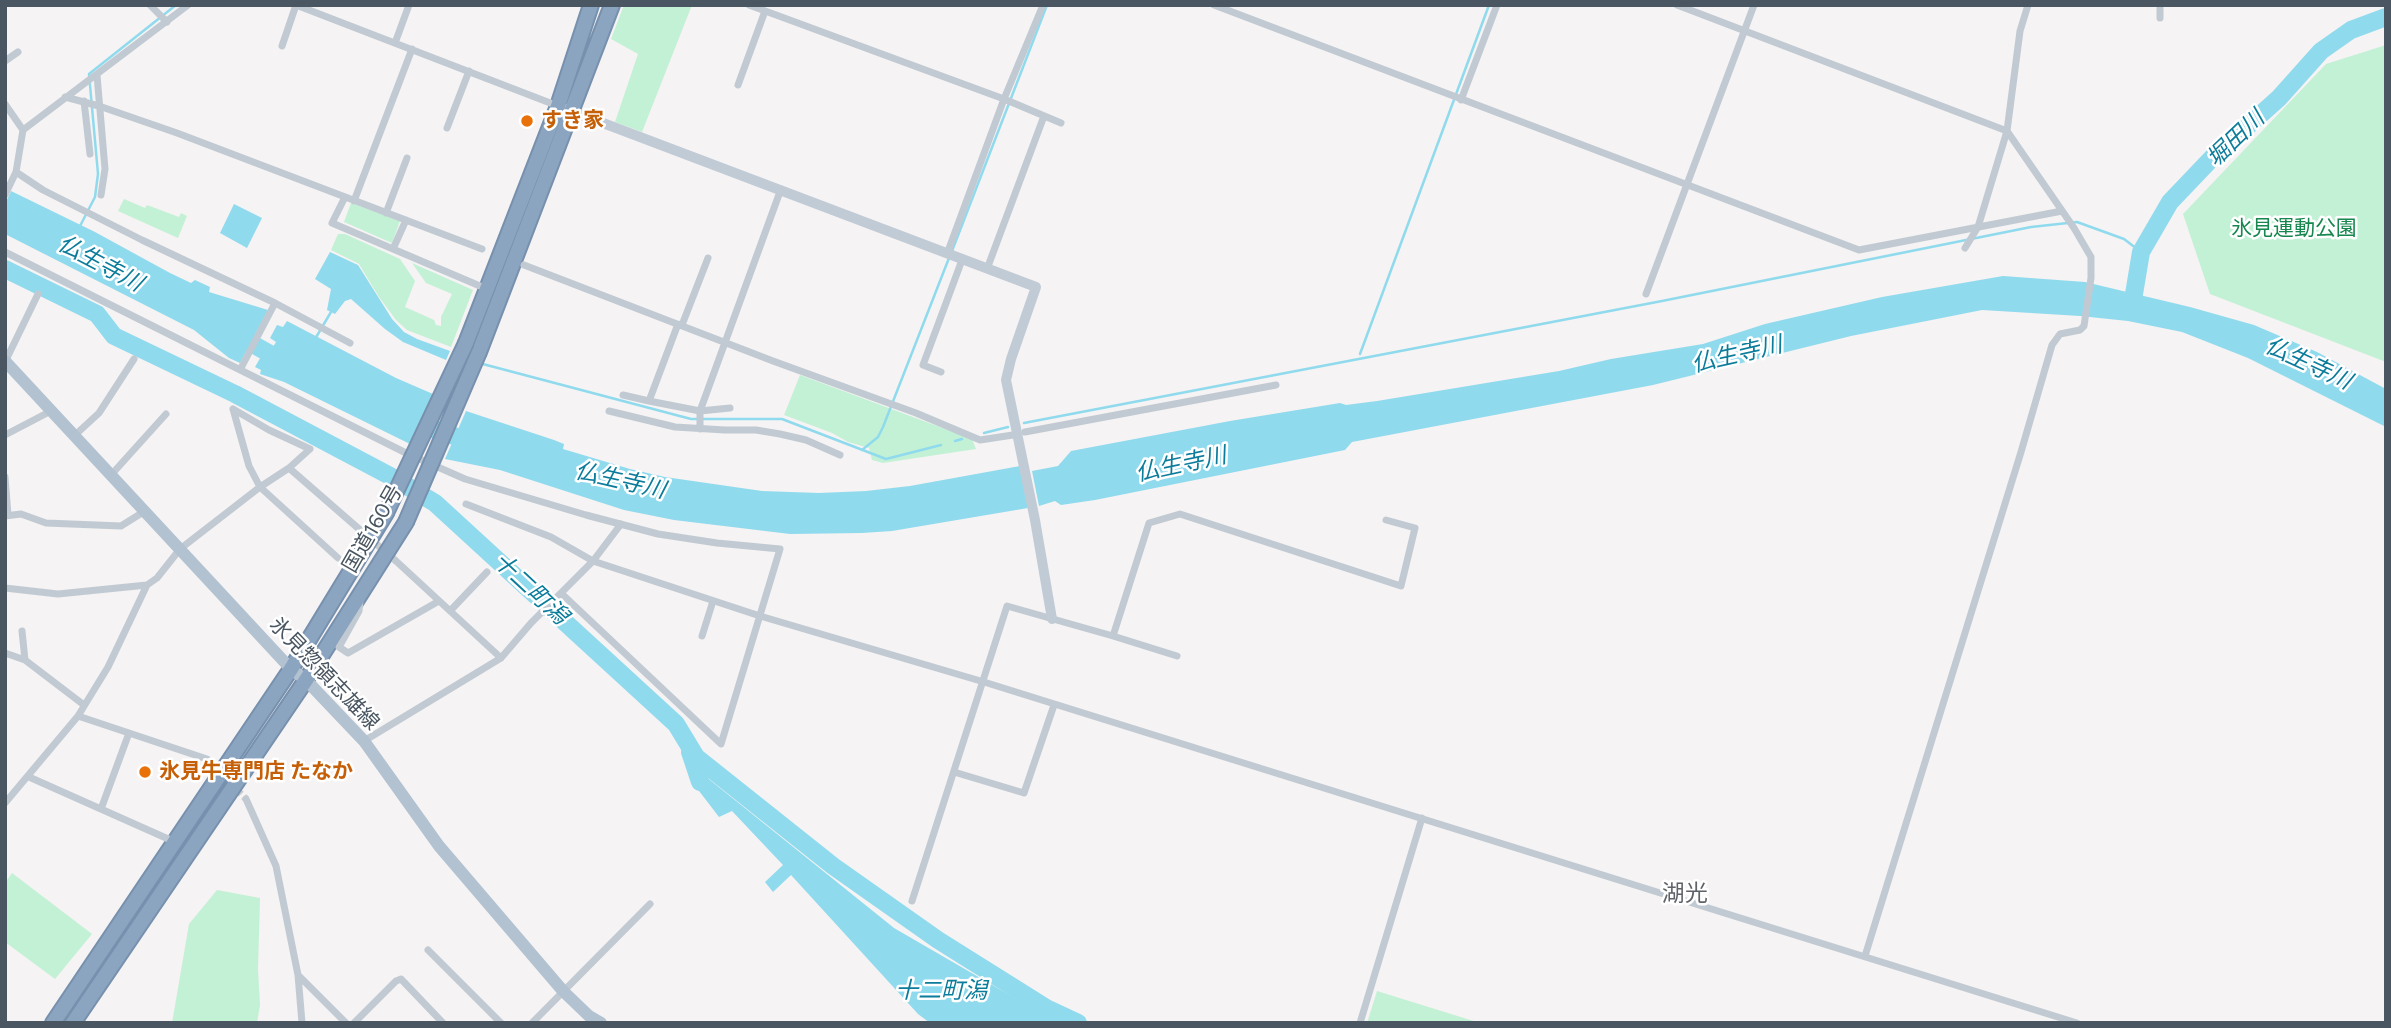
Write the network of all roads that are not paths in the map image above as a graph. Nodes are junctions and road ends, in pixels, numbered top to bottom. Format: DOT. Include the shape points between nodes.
graph roads {
  1 [pos="150,5"];
  2 [pos="188,5"];
  3 [pos="296,5"];
  4 [pos="409,5"];
  5 [pos="592,5"];
  6 [pos="612,5"];
  7 [pos="749,5"];
  8 [pos="1043,5"];
  9 [pos="1214,5"];
  10 [pos="1497,5"];
  11 [pos="1677,5"];
  12 [pos="1754,5"];
  13 [pos="2028,5"];
  14 [pos="2160,5"];
  15 [pos="765,11"];
  16 [pos="2160,18"];
  17 [pos="167,22"];
  18 [pos="1745,32"];
  19 [pos="395,43"];
  20 [pos="282,46"];
  21 [pos="412,49"];
  22 [pos="18,52"];
  23 [pos="5,61"];
  24 [pos="470,71"];
  25 [pos="97,75"];
  26 [pos="738,85"];
  27 [pos="65,97"];
  28 [pos="1004,99"];
  29 [pos="1461,100"];
  30 [pos="84,101"];
  31 [pos="5,104"];
  32 [pos="99,106"];
  33 [pos="564,108"];
  34 [pos="1044,116"];
  35 [pos="1061,123"];
  36 [pos="447,128"];
  37 [pos="23,130"];
  38 [pos="2007,131"];
  39 [pos="90,154"];
  40 [pos="407,158"];
  41 [pos="14,176"];
  42 [pos="1686,183"];
  43 [pos="781,189"];
  44 [pos="5,195"];
  45 [pos="101,195"];
  46 [pos="345,197"];
  47 [pos="354,201"];
  48 [pos="2062,211"];
  49 [pos="386,213"];
  50 [pos="406,220"];
  51 [pos="1978,228"];
  52 [pos="482,248"];
  53 [pos="1965,248"];
  54 [pos="393,249"];
  55 [pos="5,251"];
  56 [pos="947,254"];
  57 [pos="708,258"];
  58 [pos="962,260"];
  59 [pos="524,265"];
  60 [pos="987,269"];
  61 [pos="487,289"];
  62 [pos="38,294"];
  63 [pos="1646,294"];
  64 [pos="275,303"];
  65 [pos="680,324"];
  66 [pos="725,342"];
  67 [pos="350,343"];
  68 [pos="134,359"];
  69 [pos="5,361"];
  70 [pos="240,370"];
  71 [pos="942,372"];
  72 [pos="1276,385"];
  73 [pos="623,395"];
  74 [pos="649,401"];
  75 [pos="730,408"];
  76 [pos="51,411"];
  77 [pos="609,411"];
  78 [pos="700,411"];
  79 [pos="166,414"];
  80 [pos="700,429"];
  81 [pos="1025,432"];
  82 [pos="5,435"];
  83 [pos="1013,435"];
  84 [pos="75,436"];
  85 [pos="839,455"];
  86 [pos="289,468"];
  87 [pos="111,475"];
  88 [pos="5,477"];
  89 [pos="260,487"];
  90 [pos="466,504"];
  91 [pos="145,511"];
  92 [pos="7,515"];
  93 [pos="1386,520"];
  94 [pos="621,524"];
  95 [pos="359,528"];
  96 [pos="180,549"];
  97 [pos="338,558"];
  98 [pos="396,561"];
  99 [pos="593,561"];
  100 [pos="487,572"];
  101 [pos="147,585"];
  102 [pos="5,588"];
  103 [pos="360,594"];
  104 [pos="562,594"];
  105 [pos="439,601"];
  106 [pos="713,601"];
  107 [pos="450,611"];
  108 [pos="760,616"];
  109 [pos="1052,619"];
  110 [pos="22,631"];
  111 [pos="702,636"];
  112 [pos="1113,636"];
  113 [pos="5,653"];
  114 [pos="1177,656"];
  115 [pos="501,658"];
  116 [pos="25,660"];
  117 [pos="290,669"];
  118 [pos="306,680"];
  119 [pos="984,682"];
  120 [pos="84,705"];
  121 [pos="1054,705"];
  122 [pos="78,716"];
  123 [pos="129,733"];
  124 [pos="364,741"];
  125 [pos="208,759"];
  126 [pos="954,772"];
  127 [pos="29,777"];
  128 [pos="246,799"];
  129 [pos="5,803"];
  130 [pos="101,809"];
  131 [pos="1422,818"];
  132 [pos="176,842"];
  133 [pos="912,901"];
  134 [pos="650,904"];
  135 [pos="428,950"];
  136 [pos="1865,956"];
  137 [pos="298,975"];
  138 [pos="563,990"];
  139 [pos="53,1023"];
  140 [pos="73,1023"];
  141 [pos="302,1023"];
  142 [pos="346,1023"];
  143 [pos="354,1023"];
  144 [pos="443,1023"];
  145 [pos="501,1023"];
  146 [pos="532,1023"];
  147 [pos="601,1023"];
  148 [pos="1360,1023"];
  149 [pos="2077,1023"];
  1 -- 17 [label="street"];
  2 -- 17 [label="street"];
  3 -- 19 [label="street"];
  3 -- 20 [label="street"];
  4 -- 19 [label="street"];
  5 -- 33 [label="highway, 国道160号"];
  6 -- 33 [label="highway, 国道160号"];
  7 -- 15 [label="street"];
  8 -- 28 [label="street"];
  9 -- 29 [label="street"];
  10 -- 29 [label="street"];
  11 -- 18 [label="street"];
  12 -- 18 [label="street"];
  13 -- 38 [label="street" via="2020,31"];
  14 -- 16 [label="street"];
  15 -- 26 [label="street"];
  15 -- 28 [label="street"];
  17 -- 25 [label="street"];
  18 -- 38 [label="street"];
  18 -- 42 [label="street"];
  19 -- 21 [label="street"];
  21 -- 24 [label="street"];
  21 -- 47 [label="street"];
  22 -- 23 [label="street"];
  24 -- 33 [label="street"];
  24 -- 36 [label="street"];
  25 -- 27 [label="street"];
  25 -- 32 [label="street"];
  27 -- 30 [label="street"];
  27 -- 37 [label="street"];
  28 -- 34 [label="street"];
  28 -- 56 [label="street"];
  29 -- 42 [label="street"];
  30 -- 32 [label="street"];
  30 -- 39 [label="street"];
  31 -- 37 [label="street"];
  32 -- 45 [label="street" via="105,169"];
  32 -- 46 [label="street"];
  33 -- 43 [label="street"];
  33 -- 61 [label="highway, 国道160号"];
  33 -- 103 [label="highway, 国道160号, bridge" via="479,352 406,522"];
  34 -- 35 [label="street"];
  34 -- 60 [label="street"];
  37 -- 41 [label="street"];
  38 -- 48 [label="street"];
  38 -- 51 [label="street"];
  40 -- 49 [label="street"];
  41 -- 44 [label="street"];
  41 -- 64 [label="street"];
  42 -- 51 [label="street" via="1859,250"];
  42 -- 63 [label="street"];
  43 -- 56 [label="street"];
  43 -- 66 [label="street"];
  46 -- 47 [label="street"];
  46 -- 54 [label="street" via="332,223"];
  47 -- 49 [label="street"];
  48 -- 51 [label="street"];
  48 -- 136 [label="street" via="2091,257 2084,326 2060,334 2052,345"];
  49 -- 50 [label="street"];
  50 -- 52 [label="street"];
  50 -- 54 [label="street"];
  51 -- 53 [label="street"];
  54 -- 61 [label="street"];
  55 -- 70 [label="street"];
  56 -- 58 [label="street"];
  57 -- 65 [label="street"];
  58 -- 60 [label="street"];
  58 -- 71 [label="street" via="923,365"];
  59 -- 65 [label="street"];
  60 -- 109 [label="street" via="1036,287 1006,380"];
  61 -- 117 [label="highway, 国道160号, bridge" via="386,513"];
  62 -- 69 [label="street"];
  64 -- 67 [label="street"];
  64 -- 70 [label="street"];
  65 -- 66 [label="street"];
  65 -- 74 [label="street"];
  66 -- 78 [label="street"];
  66 -- 83 [label="street" via="980,440"];
  68 -- 84 [label="street" via="99,412"];
  69 -- 76 [label="main road, 氷見惣領志雄線"];
  70 -- 94 [label="street" via="465,479"];
  72 -- 81 [label="street"];
  73 -- 74 [label="street"];
  74 -- 78 [label="street"];
  75 -- 78 [label="street"];
  76 -- 82 [label="street"];
  76 -- 84 [label="main road, 氷見惣領志雄線"];
  77 -- 80 [label="street"];
  78 -- 80 [label="street"];
  79 -- 87 [label="street"];
  80 -- 85 [label="street" via="780,434"];
  84 -- 87 [label="main road, 氷見惣領志雄線"];
  86 -- 89 [label="street"];
  86 -- 89 [label="street" via="310,449 233,409 249,466"];
  86 -- 95 [label="street"];
  87 -- 91 [label="main road, 氷見惣領志雄線"];
  88 -- 92 [label="street"];
  89 -- 96 [label="street"];
  89 -- 97 [label="street"];
  90 -- 99 [label="street" via="551,537"];
  91 -- 92 [label="street" via="121,526 46,523 21,514"];
  91 -- 96 [label="main road, 氷見惣領志雄線"];
  93 -- 112 [label="street" via="1415,528 1401,586 1180,514 1149,523"];
  94 -- 99 [label="street"];
  94 -- 108 [label="street" via="658,534 780,549"];
  96 -- 101 [label="street"];
  96 -- 117 [label="main road, 氷見惣領志雄線"];
  98 -- 105 [label="street"];
  99 -- 104 [label="street"];
  99 -- 106 [label="street"];
  100 -- 107 [label="street"];
  101 -- 102 [label="street" via="58,594"];
  101 -- 120 [label="street" via="108,667"];
  103 -- 105 [label="street" via="359,611 339,647 348,653"];
  103 -- 118 [label="highway, 国道160号"];
  104 -- 108 [label="street" via="721,744"];
  104 -- 115 [label="street"];
  105 -- 107 [label="street"];
  106 -- 108 [label="street"];
  106 -- 111 [label="street"];
  107 -- 115 [label="street"];
  108 -- 119 [label="street"];
  109 -- 112 [label="street"];
  109 -- 119 [label="street" via="1007,606"];
  110 -- 116 [label="street"];
  112 -- 114 [label="street"];
  113 -- 116 [label="street"];
  115 -- 124 [label="street"];
  116 -- 120 [label="street"];
  117 -- 118 [label="main road, 氷見惣領志雄線"];
  117 -- 132 [label="highway, 国道160号"];
  118 -- 124 [label="main road, 氷見惣領志雄線"];
  118 -- 140 [label="highway, 国道160号"];
  119 -- 121 [label="street"];
  119 -- 126 [label="street"];
  120 -- 122 [label="street"];
  121 -- 126 [label="street" via="1024,793"];
  121 -- 131 [label="street"];
  122 -- 123 [label="street"];
  122 -- 127 [label="street"];
  123 -- 125 [label="street"];
  123 -- 130 [label="street"];
  124 -- 138 [label="main road, 氷見惣領志雄線" via="439,846"];
  126 -- 133 [label="street"];
  127 -- 129 [label="street"];
  127 -- 130 [label="street"];
  128 -- 137 [label="street" via="276,866"];
  130 -- 132 [label="street"];
  131 -- 136 [label="street"];
  131 -- 148 [label="street"];
  132 -- 139 [label="highway, 国道160号"];
  134 -- 138 [label="street"];
  135 -- 145 [label="street"];
  136 -- 149 [label="street"];
  137 -- 141 [label="street"];
  137 -- 142 [label="street"];
  138 -- 146 [label="street"];
  138 -- 147 [label="main road, 氷見惣領志雄線"];
  143 -- 144 [label="street" via="401,979"];
}
